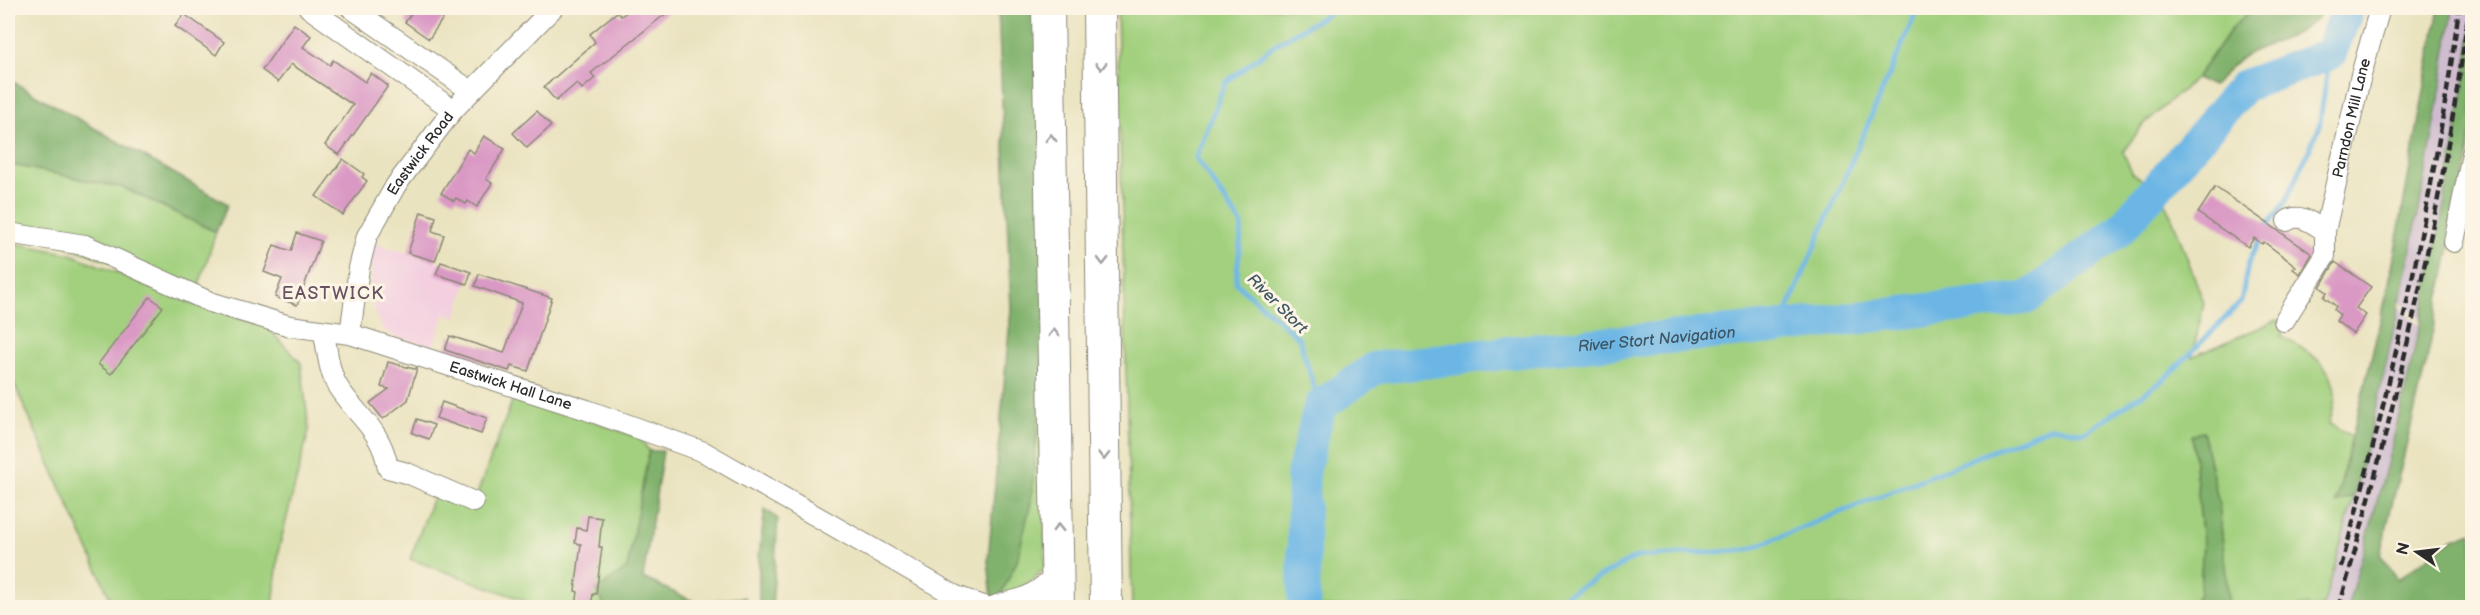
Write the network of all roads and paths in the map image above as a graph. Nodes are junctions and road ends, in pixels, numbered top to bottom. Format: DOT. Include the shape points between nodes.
graph roads {
  1 [pos="309,8"];
  2 [pos="349,8"];
  3 [pos="553,8"];
  4 [pos="1048,8"];
  5 [pos="1100,8"];
  6 [pos="2380,8"];
  7 [pos="335,25"];
  8 [pos="471,91"];
  9 [pos="453,110"];
  10 [pos="2472,154"];
  11 [pos="2287,222"];
  12 [pos="2325,231"];
  13 [pos="8,233"];
  14 [pos="2454,242"];
  15 [pos="2284,321"];
  16 [pos="324,332"];
  17 [pos="350,334"];
  18 [pos="474,502"];
  19 [pos="1059,573"];
  20 [pos="989,608"];
  21 [pos="1058,608"];
  22 [pos="1106,608"];
  1 -- 7 [label="street"];
  2 -- 7 [label="street"];
  2 -- 8 [label="street"];
  3 -- 8 [label="street, Eastwick Road"];
  19 -- 4 [label="highway, one-way"];
  5 -- 22 [label="highway, one-way"];
  6 -- 12 [label="street, Parndon Mill Lane"];
  7 -- 9 [label="street"];
  8 -- 9 [label="street, Eastwick Road"];
  9 -- 17 [label="street, Eastwick Road" via="396,185 367,236"];
  10 -- 14 [label="street"];
  11 -- 12 [label="street" via="2301,217"];
  12 -- 15 [label="street, Parndon Mill Lane" via="2325,256"];
  13 -- 16 [label="street, Eastwick Hall Lane" via="85,245 210,302"];
  16 -- 17 [label="street, Eastwick Hall Lane"];
  16 -- 18 [label="street" via="339,388 380,439 388,468"];
  17 -- 20 [label="street, Eastwick Hall Lane" via="704,452 954,595"];
  19 -- 20 [label="street, Eastwick Hall Lane" via="1032,594"];
  19 -- 21 [label="highway"];
}
